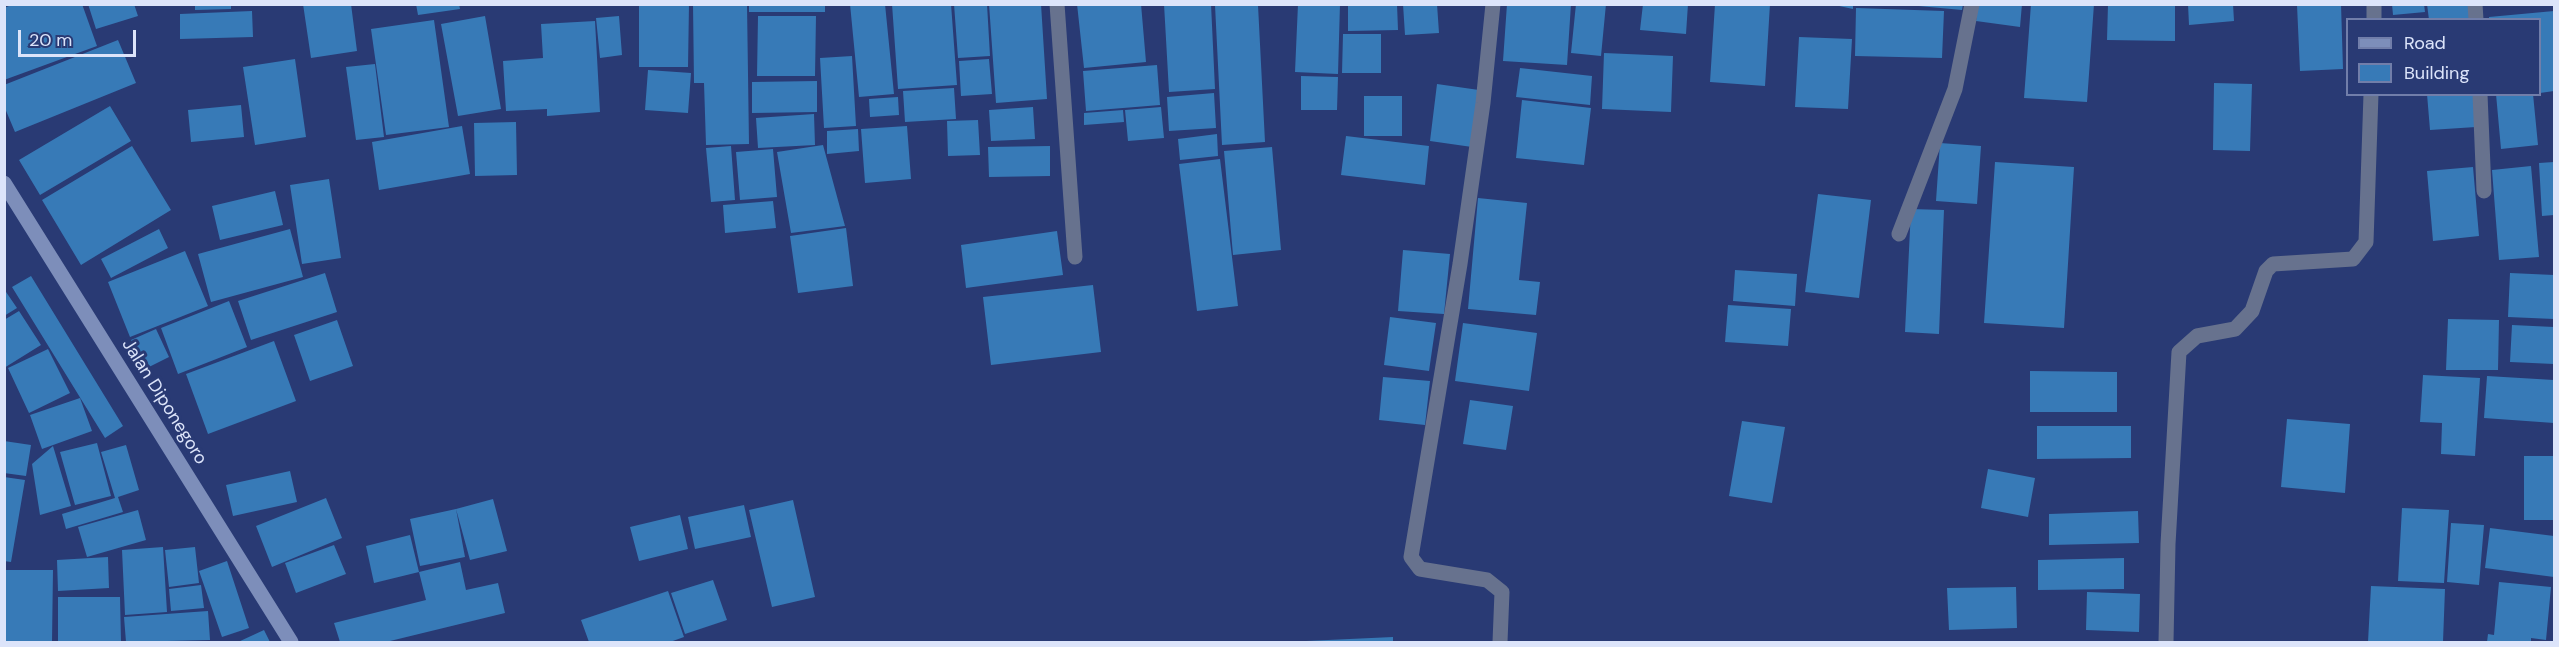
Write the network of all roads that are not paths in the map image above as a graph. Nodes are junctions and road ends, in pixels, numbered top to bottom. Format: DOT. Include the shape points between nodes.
graph roads {
  1 [pos="1057,4"];
  2 [pos="1492,4"];
  3 [pos="1972,4"];
  4 [pos="2371,96"];
  5 [pos="2480,96"];
  6 [pos="4,183"];
  7 [pos="2484,191"];
  8 [pos="1899,234"];
  9 [pos="1075,257"];
  10 [pos="291,642"];
  11 [pos="1500,642"];
  12 [pos="2166,642"];
  1 -- 9 [label="street"];
  2 -- 11 [label="street" via="1461,264 1410,557 1420,569 1487,580 1502,592"];
  3 -- 8 [label="street" via="1955,89"];
  4 -- 12 [label="street" via="2366,242 2353,259 2273,264 2266,271 2252,310 2235,329 2197,336 2179,352"];
  5 -- 7 [label="street"];
  6 -- 10 [label="main road, Jalan Diponegoro"];
}
